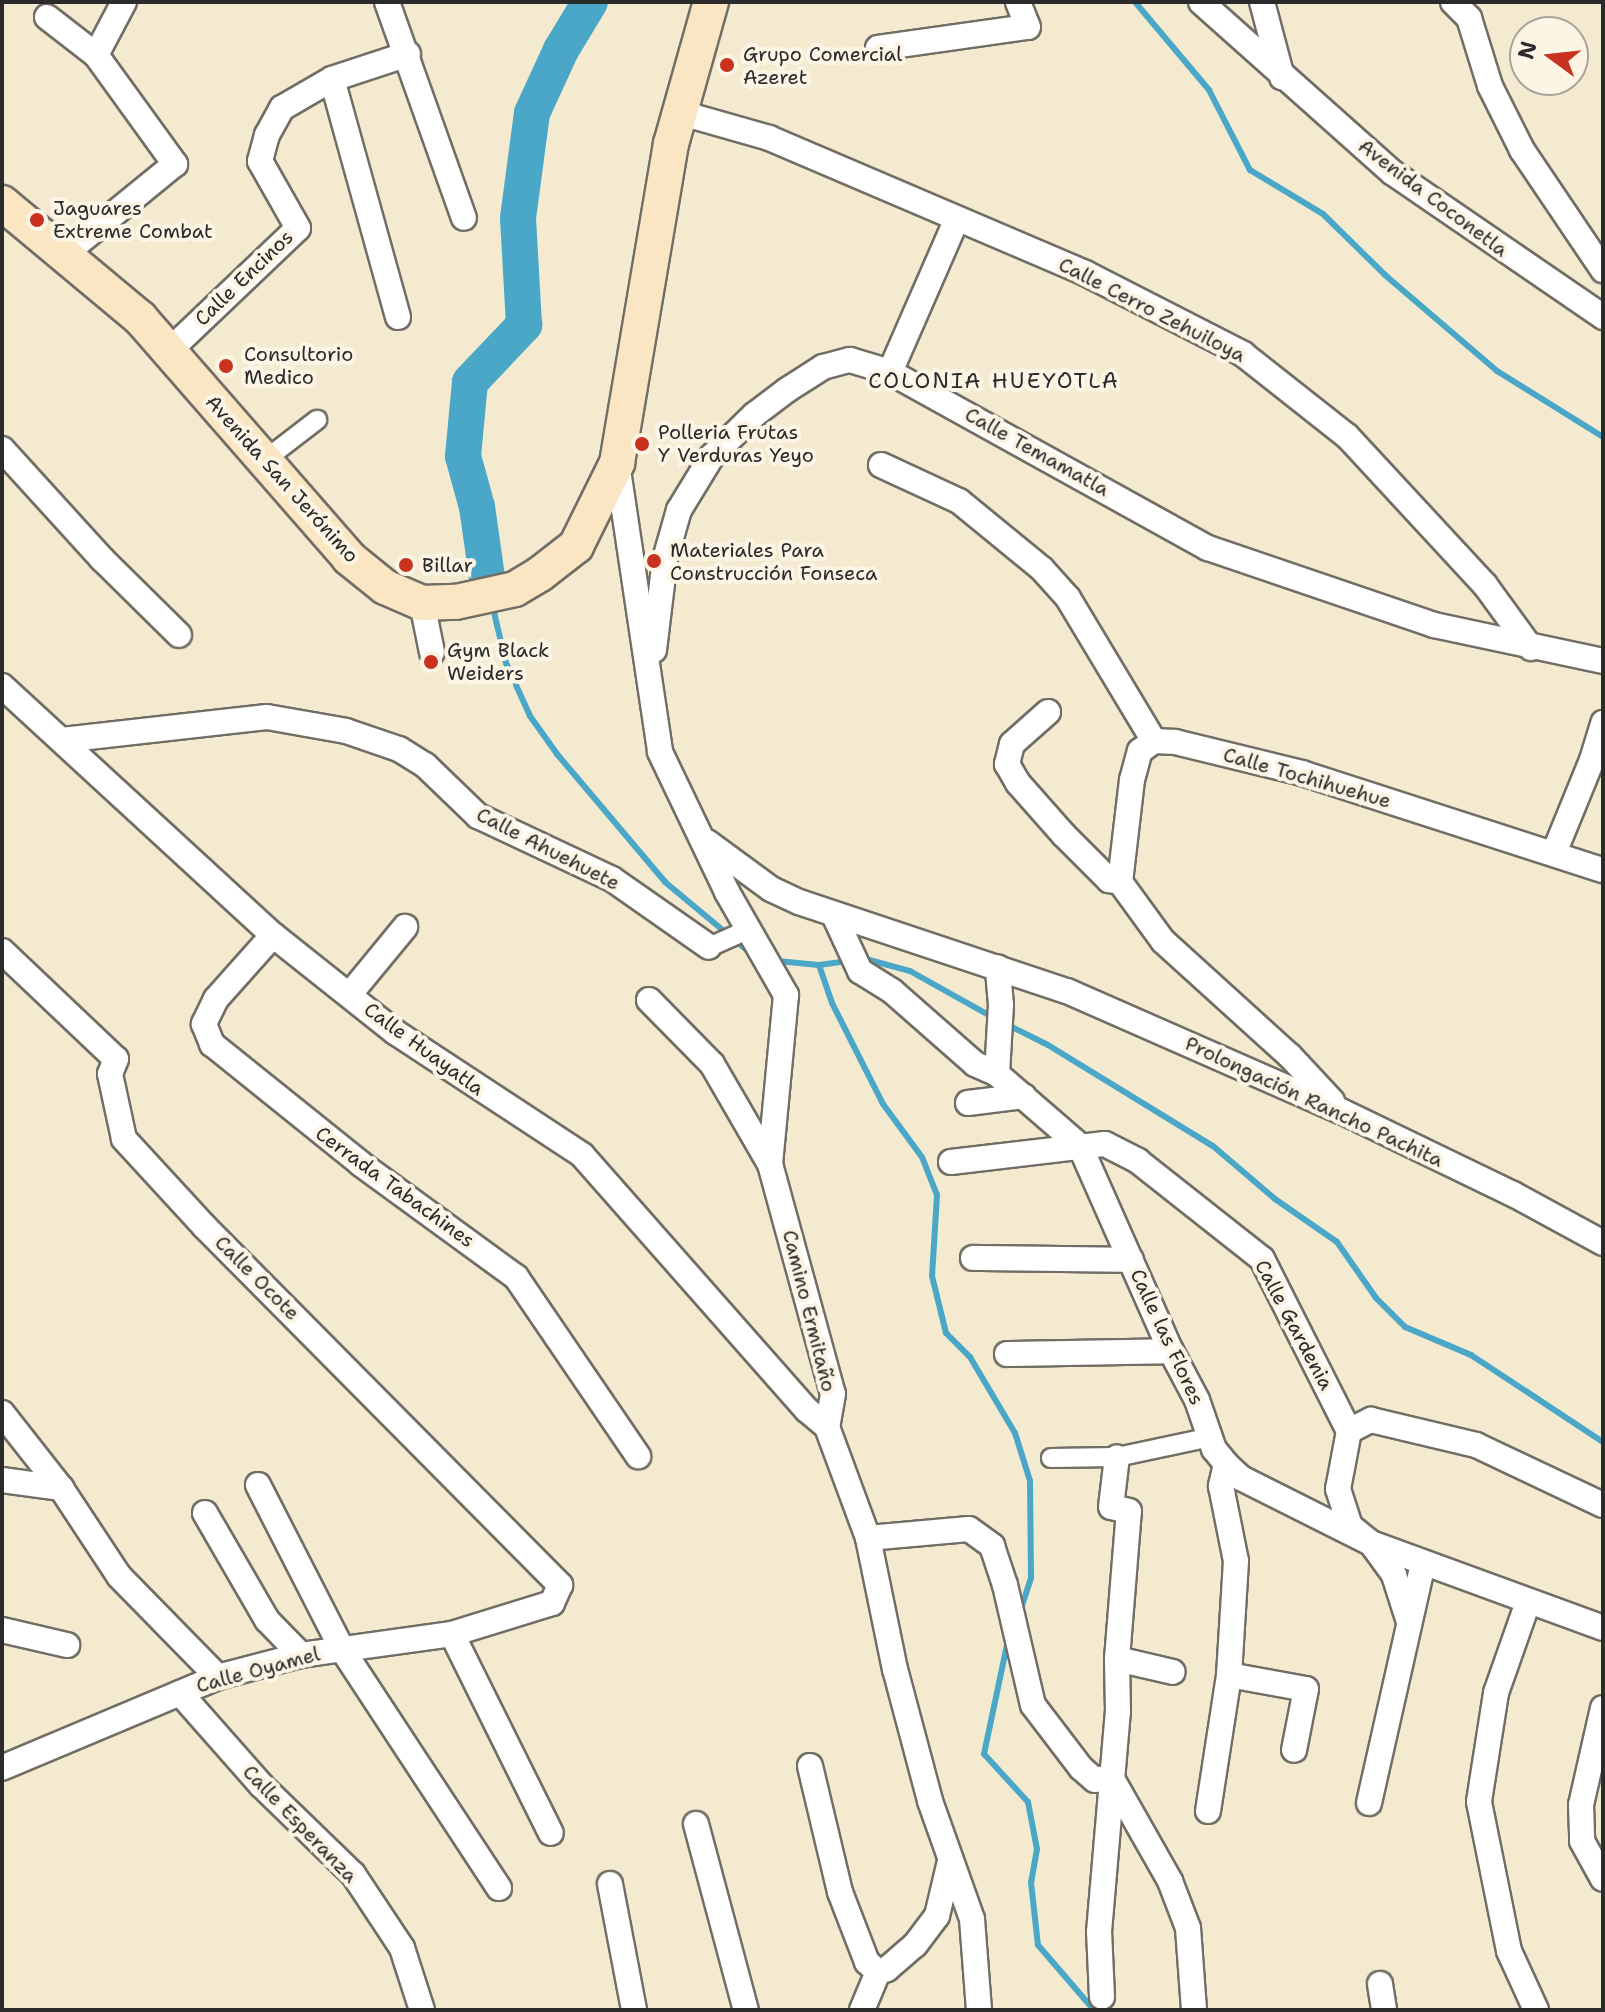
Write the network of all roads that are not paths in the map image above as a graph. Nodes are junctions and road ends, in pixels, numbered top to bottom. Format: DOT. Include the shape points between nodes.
graph roads {
  1 [pos="124,2"];
  2 [pos="387,2"];
  3 [pos="711,2"];
  4 [pos="1018,2"];
  5 [pos="1201,2"];
  6 [pos="1262,2"];
  7 [pos="1469,7"];
  8 [pos="47,17"];
  9 [pos="878,48"];
  10 [pos="408,54"];
  11 [pos="96,55"];
  12 [pos="1282,77"];
  13 [pos="332,79"];
  14 [pos="678,112"];
  15 [pos="2,203"];
  16 [pos="464,218"];
  17 [pos="956,221"];
  18 [pos="66,253"];
  19 [pos="1603,270"];
  20 [pos="398,317"];
  21 [pos="1603,317"];
  22 [pos="169,351"];
  23 [pos="890,372"];
  24 [pos="317,420"];
  25 [pos="2,449"];
  26 [pos="265,460"];
  27 [pos="617,463"];
  28 [pos="881,465"];
  29 [pos="422,603"];
  30 [pos="179,635"];
  31 [pos="1531,648"];
  32 [pos="432,652"];
  33 [pos="1603,661"];
  34 [pos="651,672"];
  35 [pos="2,686"];
  36 [pos="1048,712"];
  37 [pos="1603,723"];
  38 [pos="62,740"];
  39 [pos="1154,741"];
  40 [pos="705,841"];
  41 [pos="1554,853"];
  42 [pos="1603,870"];
  43 [pos="1120,882"];
  44 [pos="834,915"];
  45 [pos="405,927"];
  46 [pos="747,930"];
  47 [pos="273,935"];
  48 [pos="709,947"];
  49 [pos="2,951"];
  50 [pos="1008,971"];
  51 [pos="350,994"];
  52 [pos="649,1000"];
  53 [pos="997,1074"];
  54 [pos="1024,1096"];
  55 [pos="968,1103"];
  56 [pos="1341,1111"];
  57 [pos="1080,1146"];
  58 [pos="951,1162"];
  59 [pos="770,1164"];
  60 [pos="1601,1237"];
  61 [pos="973,1258"];
  62 [pos="1131,1260"];
  63 [pos="1171,1351"];
  64 [pos="1007,1354"];
  65 [pos="2,1413"];
  66 [pos="827,1427"];
  67 [pos="1349,1431"];
  68 [pos="1211,1437"];
  69 [pos="638,1456"];
  70 [pos="1117,1457"];
  71 [pos="1051,1458"];
  72 [pos="1226,1464"];
  73 [pos="2,1480"];
  74 [pos="258,1485"];
  75 [pos="61,1488"];
  76 [pos="1603,1505"];
  77 [pos="205,1513"];
  78 [pos="868,1538"];
  79 [pos="1371,1543"];
  80 [pos="1423,1563"];
  81 [pos="560,1585"];
  82 [pos="1528,1602"];
  83 [pos="1408,1619"];
  84 [pos="1603,1628"];
  85 [pos="2,1630"];
  86 [pos="452,1634"];
  87 [pos="67,1645"];
  88 [pos="342,1649"];
  89 [pos="301,1655"];
  90 [pos="1117,1659"];
  91 [pos="1173,1672"];
  92 [pos="1229,1675"];
  93 [pos="218,1677"];
  94 [pos="180,1693"];
  95 [pos="1603,1708"];
  96 [pos="1294,1750"];
  97 [pos="810,1766"];
  98 [pos="2,1768"];
  99 [pos="1111,1777"];
  100 [pos="1369,1803"];
  101 [pos="1208,1811"];
  102 [pos="696,1824"];
  103 [pos="551,1833"];
  104 [pos="950,1861"];
  105 [pos="1603,1879"];
  106 [pos="610,1884"];
  107 [pos="499,1888"];
  108 [pos="878,1972"];
  109 [pos="1380,1984"];
  110 [pos="1102,1997"];
  111 [pos="422,2010"];
  112 [pos="634,2010"];
  113 [pos="746,2010"];
  114 [pos="862,2010"];
  115 [pos="979,2010"];
  116 [pos="1194,2010"];
  117 [pos="1384,2010"];
  118 [pos="1536,2010"];
  1 -- 11 [label="street"];
  2 -- 10 [label="street"];
  3 -- 14 [label="main road, Avenida San Jerónimo"];
  4 -- 9 [label="street" via="1028,27"];
  5 -- 12 [label="street, Avenida Coconetla"];
  6 -- 12 [label="street"];
  7 -- 19 [label="street" via="1490,86 1522,150"];
  8 -- 11 [label="street"];
  10 -- 13 [label="street, Calle Encinos"];
  10 -- 16 [label="street"];
  11 -- 18 [label="street" via="175,164"];
  12 -- 21 [label="street, Avenida Coconetla" via="1393,173"];
  13 -- 20 [label="street"];
  13 -- 22 [label="street, Calle Encinos" via="282,108 260,161 298,228"];
  14 -- 17 [label="street, Calle Cerro Zehuiloya" via="769,138"];
  14 -- 27 [label="main road, Avenida San Jerónimo"];
  15 -- 18 [label="main road, Avenida San Jerónimo"];
  17 -- 23 [label="street"];
  17 -- 31 [label="street, Calle Cerro Zehuiloya" via="1085,273 1243,354 1347,436 1485,585"];
  18 -- 22 [label="main road, Avenida San Jerónimo"];
  22 -- 26 [label="main road, Avenida San Jerónimo"];
  23 -- 31 [label="street, Calle Temamatla" via="1208,548 1434,625"];
  23 -- 34 [label="street, Calle Temamatla" via="850,360 823,367 754,415 712,456 679,510 665,559"];
  24 -- 26 [label="street"];
  25 -- 30 [label="street"];
  26 -- 29 [label="main road, Avenida San Jerónimo" via="349,558 385,587"];
  27 -- 29 [label="main road, Avenida San Jerónimo" via="576,546 540,574 515,589"];
  27 -- 34 [label="street"];
  28 -- 39 [label="street" via="959,501 1042,569 1068,598"];
  29 -- 32 [label="street"];
  31 -- 33 [label="street, Calle Temamatla"];
  34 -- 40 [label="street, Camino Ermitaño" via="660,752"];
  35 -- 38 [label="street, Calle Huayatla"];
  36 -- 43 [label="street" via="1012,744 1007,764 1064,835 1109,880"];
  37 -- 41 [label="street"];
  38 -- 47 [label="street, Calle Huayatla"];
  38 -- 48 [label="street, Calle Ahuehuete" via="267,717 346,731 399,749 425,765 478,816 612,879"];
  39 -- 41 [label="street, Calle Tochihuehue" via="1302,773"];
  39 -- 43 [label="street" via="1140,751 1132,780"];
  40 -- 44 [label="street, Prolongación Rancho Pachita" via="771,889"];
  40 -- 46 [label="street, Camino Ermitaño"];
  41 -- 42 [label="street, Calle Tochihuehue"];
  43 -- 56 [label="street" via="1163,941 1290,1056"];
  44 -- 50 [label="street, Prolongación Rancho Pachita"];
  44 -- 53 [label="street, Calle las Flores" via="860,971 892,991 975,1064"];
  45 -- 51 [label="street"];
  46 -- 48 [label="street"];
  46 -- 59 [label="street, Camino Ermitaño" via="786,995"];
  47 -- 51 [label="street, Calle Huayatla"];
  47 -- 69 [label="street, Cerrada Tabachines" via="216,999 204,1024 212,1044 361,1164 516,1277"];
  49 -- 81 [label="street, Calle Ocote" via="116,1059 110,1074 124,1139"];
  50 -- 53 [label="street"];
  50 -- 56 [label="street, Prolongación Rancho Pachita" via="1067,991"];
  51 -- 66 [label="street, Calle Huayatla" via="472,1086 582,1155"];
  52 -- 59 [label="street" via="712,1064"];
  53 -- 54 [label="street, Calle las Flores"];
  54 -- 55 [label="street"];
  54 -- 57 [label="street, Calle las Flores"];
  56 -- 60 [label="street, Prolongación Rancho Pachita"];
  57 -- 58 [label="street, Calle Gardenia"];
  57 -- 62 [label="street, Calle las Flores"];
  57 -- 67 [label="street, Calle Gardenia" via="1105,1144 1138,1161 1262,1259"];
  59 -- 66 [label="street, Camino Ermitaño" via="833,1394"];
  61 -- 62 [label="street"];
  62 -- 63 [label="street, Calle las Flores"];
  63 -- 64 [label="street"];
  63 -- 68 [label="street, Calle las Flores"];
  65 -- 75 [label="street"];
  66 -- 78 [label="street, Camino Ermitaño"];
  67 -- 76 [label="street" via="1371,1420 1476,1445"];
  67 -- 79 [label="street" via="1338,1489 1350,1526"];
  68 -- 70 [label="street"];
  68 -- 72 [label="street, Calle las Flores"];
  70 -- 71 [label="street"];
  70 -- 90 [label="street" via="1111,1507 1129,1511"];
  72 -- 79 [label="street, Calle las Flores" via="1241,1478"];
  72 -- 92 [label="street" via="1221,1486 1236,1561"];
  73 -- 75 [label="street"];
  74 -- 88 [label="street"];
  75 -- 93 [label="street" via="119,1576"];
  77 -- 89 [label="street" via="267,1620"];
  78 -- 99 [label="street" via="969,1529 992,1546 1033,1705 1095,1780"];
  78 -- 104 [label="street, Camino Ermitaño" via="895,1669"];
  79 -- 80 [label="street, Calle las Flores"];
  79 -- 83 [label="street" via="1394,1575"];
  80 -- 82 [label="street, Calle las Flores"];
  80 -- 83 [label="street"];
  81 -- 86 [label="street, Calle Oyamel" via="552,1603"];
  82 -- 84 [label="street, Calle las Flores"];
  82 -- 118 [label="street" via="1496,1693 1479,1802 1509,1951"];
  83 -- 100 [label="street"];
  85 -- 87 [label="street"];
  86 -- 88 [label="street, Calle Oyamel"];
  86 -- 103 [label="street"];
  88 -- 89 [label="street, Calle Oyamel"];
  88 -- 107 [label="street"];
  89 -- 93 [label="street, Calle Oyamel"];
  90 -- 91 [label="street"];
  90 -- 99 [label="street"];
  92 -- 96 [label="street" via="1306,1689"];
  92 -- 101 [label="street"];
  93 -- 94 [label="street, Calle Oyamel"];
  94 -- 98 [label="street, Calle Oyamel"];
  94 -- 111 [label="street, Calle Esperanza" via="261,1785 353,1874 402,1948"];
  95 -- 105 [label="street" via="1581,1805 1582,1841"];
  97 -- 108 [label="street" via="840,1892 867,1962"];
  99 -- 110 [label="street" via="1099,1932"];
  99 -- 116 [label="street" via="1170,1881 1188,1928"];
  102 -- 113 [label="street"];
  104 -- 108 [label="street" via="937,1916 915,1945"];
  104 -- 115 [label="street, Camino Ermitaño" via="972,1919"];
  106 -- 112 [label="street"];
  108 -- 114 [label="street"];
  109 -- 117 [label="street"];
}
